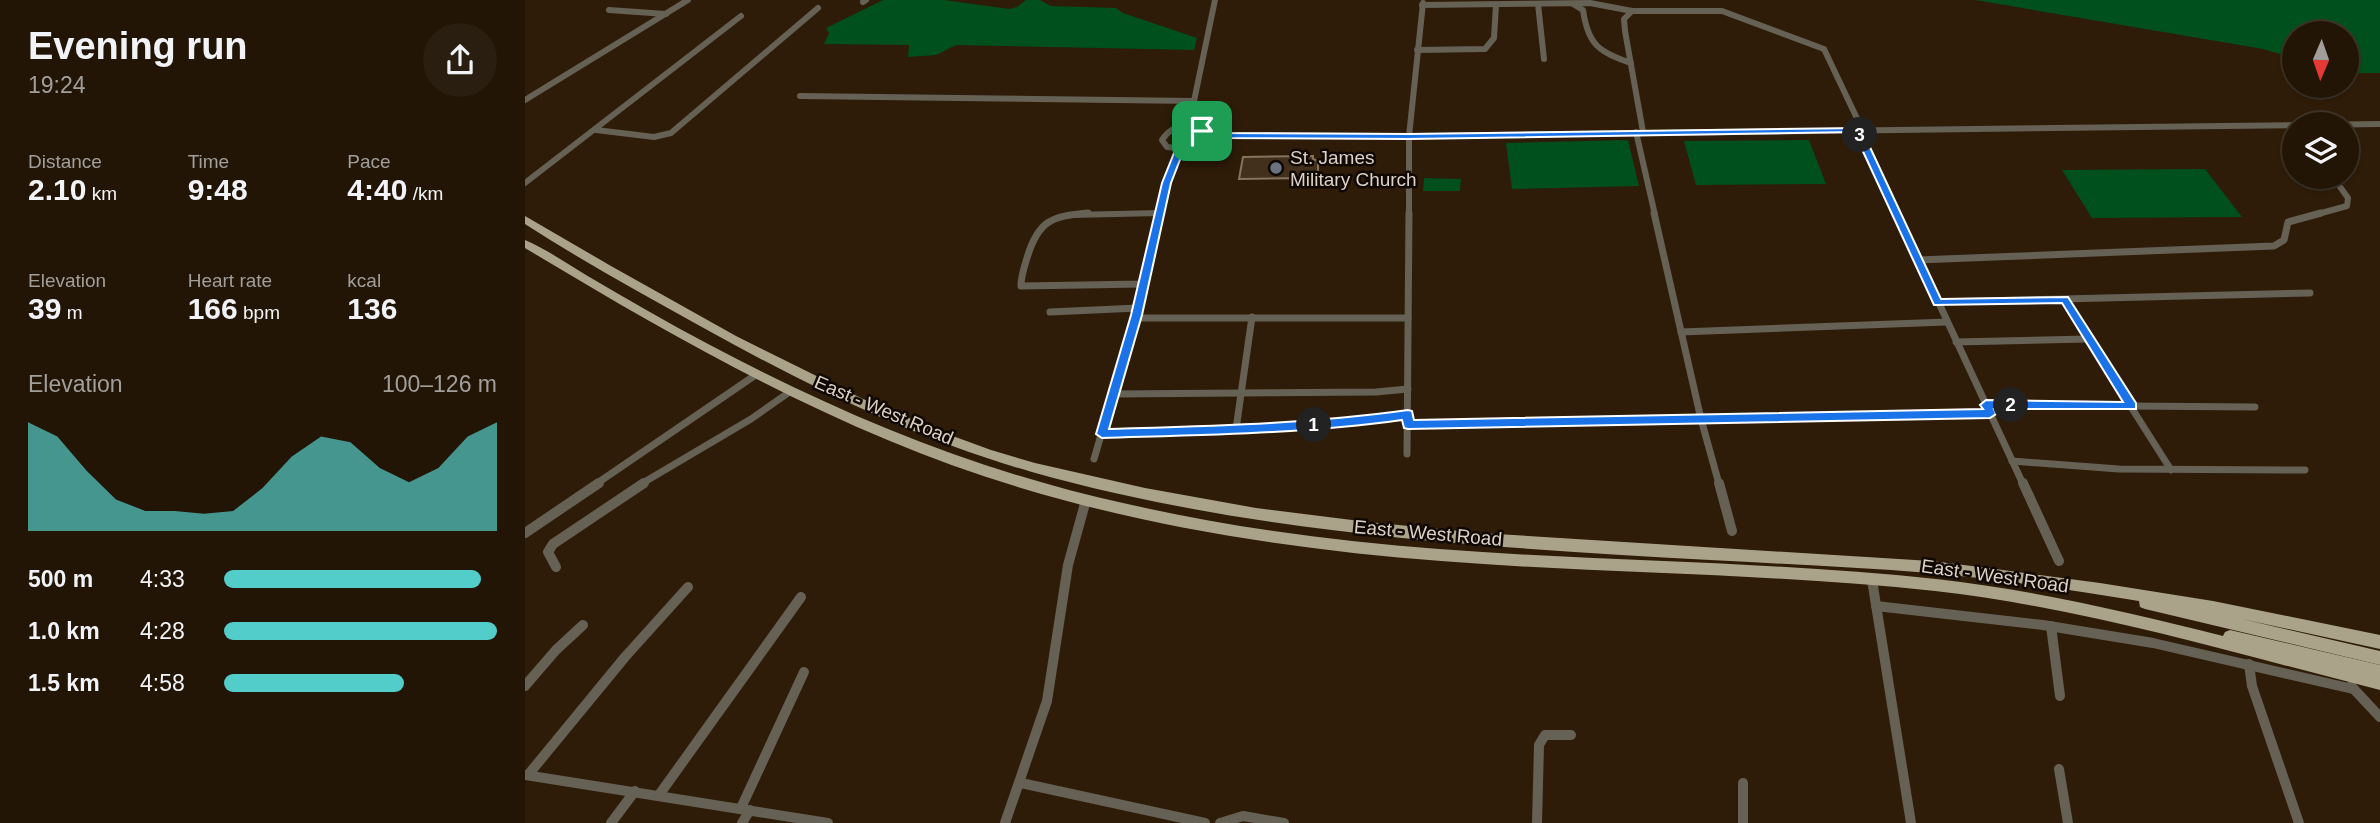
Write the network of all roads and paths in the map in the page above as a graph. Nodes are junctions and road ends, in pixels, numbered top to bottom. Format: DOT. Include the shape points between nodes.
graph roads {
  1 [pos="688,0"];
  2 [pos="1215,0"];
  3 [pos="1423,2"];
  4 [pos="1515,2"];
  5 [pos="1562,2"];
  6 [pos="1470,3"];
  7 [pos="1538,4"];
  8 [pos="1572,4"];
  9 [pos="1496,5"];
  10 [pos="818,8"];
  11 [pos="609,10"];
  12 [pos="1632,12"];
  13 [pos="666,14"];
  14 [pos="741,16"];
  15 [pos="1417,50"];
  16 [pos="1544,59"];
  17 [pos="1631,63"];
  18 [pos="800,96"];
  19 [pos="525,100"];
  20 [pos="1194,101"];
  21 [pos="2359,124"];
  22 [pos="2380,124"];
  23 [pos="2282,125"];
  24 [pos="1186,126"];
  25 [pos="1860,129"];
  26 [pos="596,130"];
  27 [pos="1201,131"];
  28 [pos="1639,132"];
  29 [pos="1223,135"];
  30 [pos="1409,136"];
  31 [pos="1202,139"];
  32 [pos="1179,150"];
  33 [pos="525,183"];
  34 [pos="2342,189"];
  35 [pos="1160,213"];
  36 [pos="525,219"];
  37 [pos="525,243"];
  38 [pos="1918,260"];
  39 [pos="1143,284"];
  40 [pos="2310,293"];
  41 [pos="2064,300"];
  42 [pos="1938,302"];
  43 [pos="1138,308"];
  44 [pos="1050,312"];
  45 [pos="1252,317"];
  46 [pos="1135,318"];
  47 [pos="1408,318"];
  48 [pos="1947,323"];
  49 [pos="1681,332"];
  50 [pos="2088,339"];
  51 [pos="1956,342"];
  52 [pos="757,374"];
  53 [pos="1408,389"];
  54 [pos="791,391"];
  55 [pos="1241,392"];
  56 [pos="1115,394"];
  57 [pos="1986,405"];
  58 [pos="2132,406"];
  59 [pos="2255,407"];
  60 [pos="1990,414"];
  61 [pos="1408,415"];
  62 [pos="1701,419"];
  63 [pos="1408,425"];
  64 [pos="1236,429"];
  65 [pos="1102,434"];
  66 [pos="1408,454"];
  67 [pos="1094,459"];
  68 [pos="2012,461"];
  69 [pos="2171,470"];
  70 [pos="2305,470"];
  71 [pos="1086,500"];
  72 [pos="1732,530"];
  73 [pos="525,533"];
  74 [pos="1492,539"];
  75 [pos="1492,558"];
  76 [pos="2059,561"];
  77 [pos="556,567"];
  78 [pos="1872,580"];
  79 [pos="2071,585"];
  80 [pos="688,587"];
  81 [pos="801,597"];
  82 [pos="1876,606"];
  83 [pos="2070,606"];
  84 [pos="583,625"];
  85 [pos="2051,626"];
  86 [pos="2265,638"];
  87 [pos="2380,642"];
  88 [pos="2380,658"];
  89 [pos="2249,664"];
  90 [pos="804,672"];
  91 [pos="2380,672"];
  92 [pos="2341,673"];
  93 [pos="2380,682"];
  94 [pos="525,686"];
  95 [pos="2353,689"];
  96 [pos="2060,696"];
  97 [pos="2380,717"];
  98 [pos="1571,735"];
  99 [pos="2059,769"];
  100 [pos="526,775"];
  101 [pos="1021,783"];
  102 [pos="1743,783"];
  103 [pos="635,791"];
  104 [pos="659,795"];
  105 [pos="745,809"];
  106 [pos="611,823"];
  107 [pos="742,823"];
  108 [pos="828,823"];
  109 [pos="1005,823"];
  110 [pos="1205,823"];
  111 [pos="1220,823"];
  112 [pos="1284,823"];
  113 [pos="1537,823"];
  114 [pos="1743,823"];
  115 [pos="1911,823"];
  116 [pos="2068,823"];
  117 [pos="2299,823"];
  1 -- 13 [label="street"];
  2 -- 20 [label="street"];
  3 -- 6 [label="street"];
  3 -- 15 [label="street"];
  4 -- 7 [label="street"];
  4 -- 9 [label="street"];
  5 -- 7 [label="street"];
  5 -- 8 [label="street"];
  6 -- 9 [label="street"];
  7 -- 16 [label="street"];
  8 -- 12 [label="street"];
  8 -- 17 [label="street" via="1583,10 1588,38 1596,49"];
  9 -- 15 [label="street" via="1494,38 1485,49"];
  10 -- 26 [label="street" via="671,133 654,137"];
  11 -- 13 [label="street"];
  12 -- 17 [label="street" via="1624,19"];
  12 -- 25 [label="street" via="1722,11 1820,46"];
  13 -- 19 [label="street"];
  14 -- 26 [label="street"];
  15 -- 30 [label="street"];
  17 -- 28 [label="street"];
  18 -- 20 [label="street"];
  20 -- 24 [label="street"];
  21 -- 22 [label="street"];
  23 -- 25 [label="street"];
  24 -- 27 [label="street"];
  24 -- 32 [label="street" via="1167,132 1162,140"];
  25 -- 28 [label="street"];
  25 -- 38 [label="street"];
  26 -- 33 [label="street"];
  27 -- 29 [label="street"];
  27 -- 31 [label="street"];
  28 -- 30 [label="street"];
  28 -- 49 [label="street"];
  29 -- 30 [label="street"];
  29 -- 31 [label="street"];
  30 -- 47 [label="street"];
  31 -- 32 [label="street"];
  32 -- 35 [label="street"];
  34 -- 38 [label="street" via="2347,206 2288,222 2284,240 2274,246"];
  35 -- 39 [label="street"];
  35 -- 39 [label="street" via="1065,215 1049,220 1033,240 1020,279 1021,286 1027,288"];
  36 -- 74 [label="main road, East - West Road" via="808,379 968,447 1035,468 1226,508"];
  37 -- 52 [label="main road, East - West Road"];
  38 -- 42 [label="street"];
  39 -- 43 [label="street"];
  40 -- 41 [label="street"];
  41 -- 42 [label="street"];
  41 -- 50 [label="street"];
  42 -- 48 [label="street"];
  43 -- 44 [label="street"];
  43 -- 46 [label="street"];
  45 -- 46 [label="street"];
  45 -- 47 [label="street"];
  45 -- 55 [label="street"];
  46 -- 56 [label="street"];
  47 -- 53 [label="street"];
  48 -- 49 [label="street"];
  48 -- 51 [label="street"];
  49 -- 62 [label="street"];
  50 -- 51 [label="street"];
  50 -- 58 [label="street"];
  51 -- 57 [label="street"];
  52 -- 54 [label="main road, East - West Road"];
  52 -- 73 [label="street"];
  53 -- 55 [label="street"];
  53 -- 61 [label="street"];
  54 -- 71 [label="main road, East - West Road" via="954,461"];
  54 -- 77 [label="street" via="553,544 548,552"];
  55 -- 56 [label="street"];
  55 -- 64 [label="street"];
  56 -- 65 [label="street"];
  57 -- 58 [label="street"];
  57 -- 60 [label="street"];
  58 -- 59 [label="street"];
  58 -- 69 [label="street"];
  60 -- 62 [label="street"];
  60 -- 68 [label="street"];
  61 -- 63 [label="street"];
  61 -- 64 [label="street"];
  62 -- 63 [label="street"];
  62 -- 72 [label="street"];
  63 -- 66 [label="street"];
  64 -- 65 [label="street"];
  65 -- 67 [label="street"];
  68 -- 69 [label="street"];
  68 -- 76 [label="street"];
  69 -- 70 [label="street"];
  71 -- 75 [label="main road, East - West Road" via="1297,540"];
  71 -- 101 [label="street" via="1067,565 1047,701"];
  74 -- 75 [label="main road"];
  74 -- 79 [label="main road, East - West Road" via="1931,567"];
  75 -- 78 [label="main road, East - West Road"];
  78 -- 82 [label="street"];
  78 -- 83 [label="main road, East - West Road"];
  79 -- 86 [label="main road"];
  79 -- 87 [label="main road, East - West Road" via="2176,600"];
  80 -- 100 [label="street"];
  81 -- 104 [label="street"];
  82 -- 85 [label="street"];
  82 -- 115 [label="street"];
  83 -- 86 [label="main road"];
  83 -- 92 [label="main road, East - West Road"];
  84 -- 94 [label="street"];
  85 -- 89 [label="street"];
  85 -- 96 [label="street"];
  86 -- 88 [label="main road"];
  86 -- 91 [label="main road"];
  89 -- 95 [label="street"];
  89 -- 117 [label="street"];
  90 -- 105 [label="street"];
  92 -- 93 [label="main road, East - West Road"];
  92 -- 95 [label="street"];
  95 -- 97 [label="street"];
  98 -- 113 [label="street" via="1545,735 1539,744"];
  99 -- 116 [label="street"];
  100 -- 103 [label="street"];
  101 -- 109 [label="street"];
  101 -- 110 [label="street"];
  102 -- 114 [label="street"];
  103 -- 104 [label="street"];
  103 -- 106 [label="street"];
  104 -- 105 [label="street"];
  105 -- 107 [label="street"];
  105 -- 108 [label="street"];
  111 -- 112 [label="street" via="1231,815 1245,814"];
}
